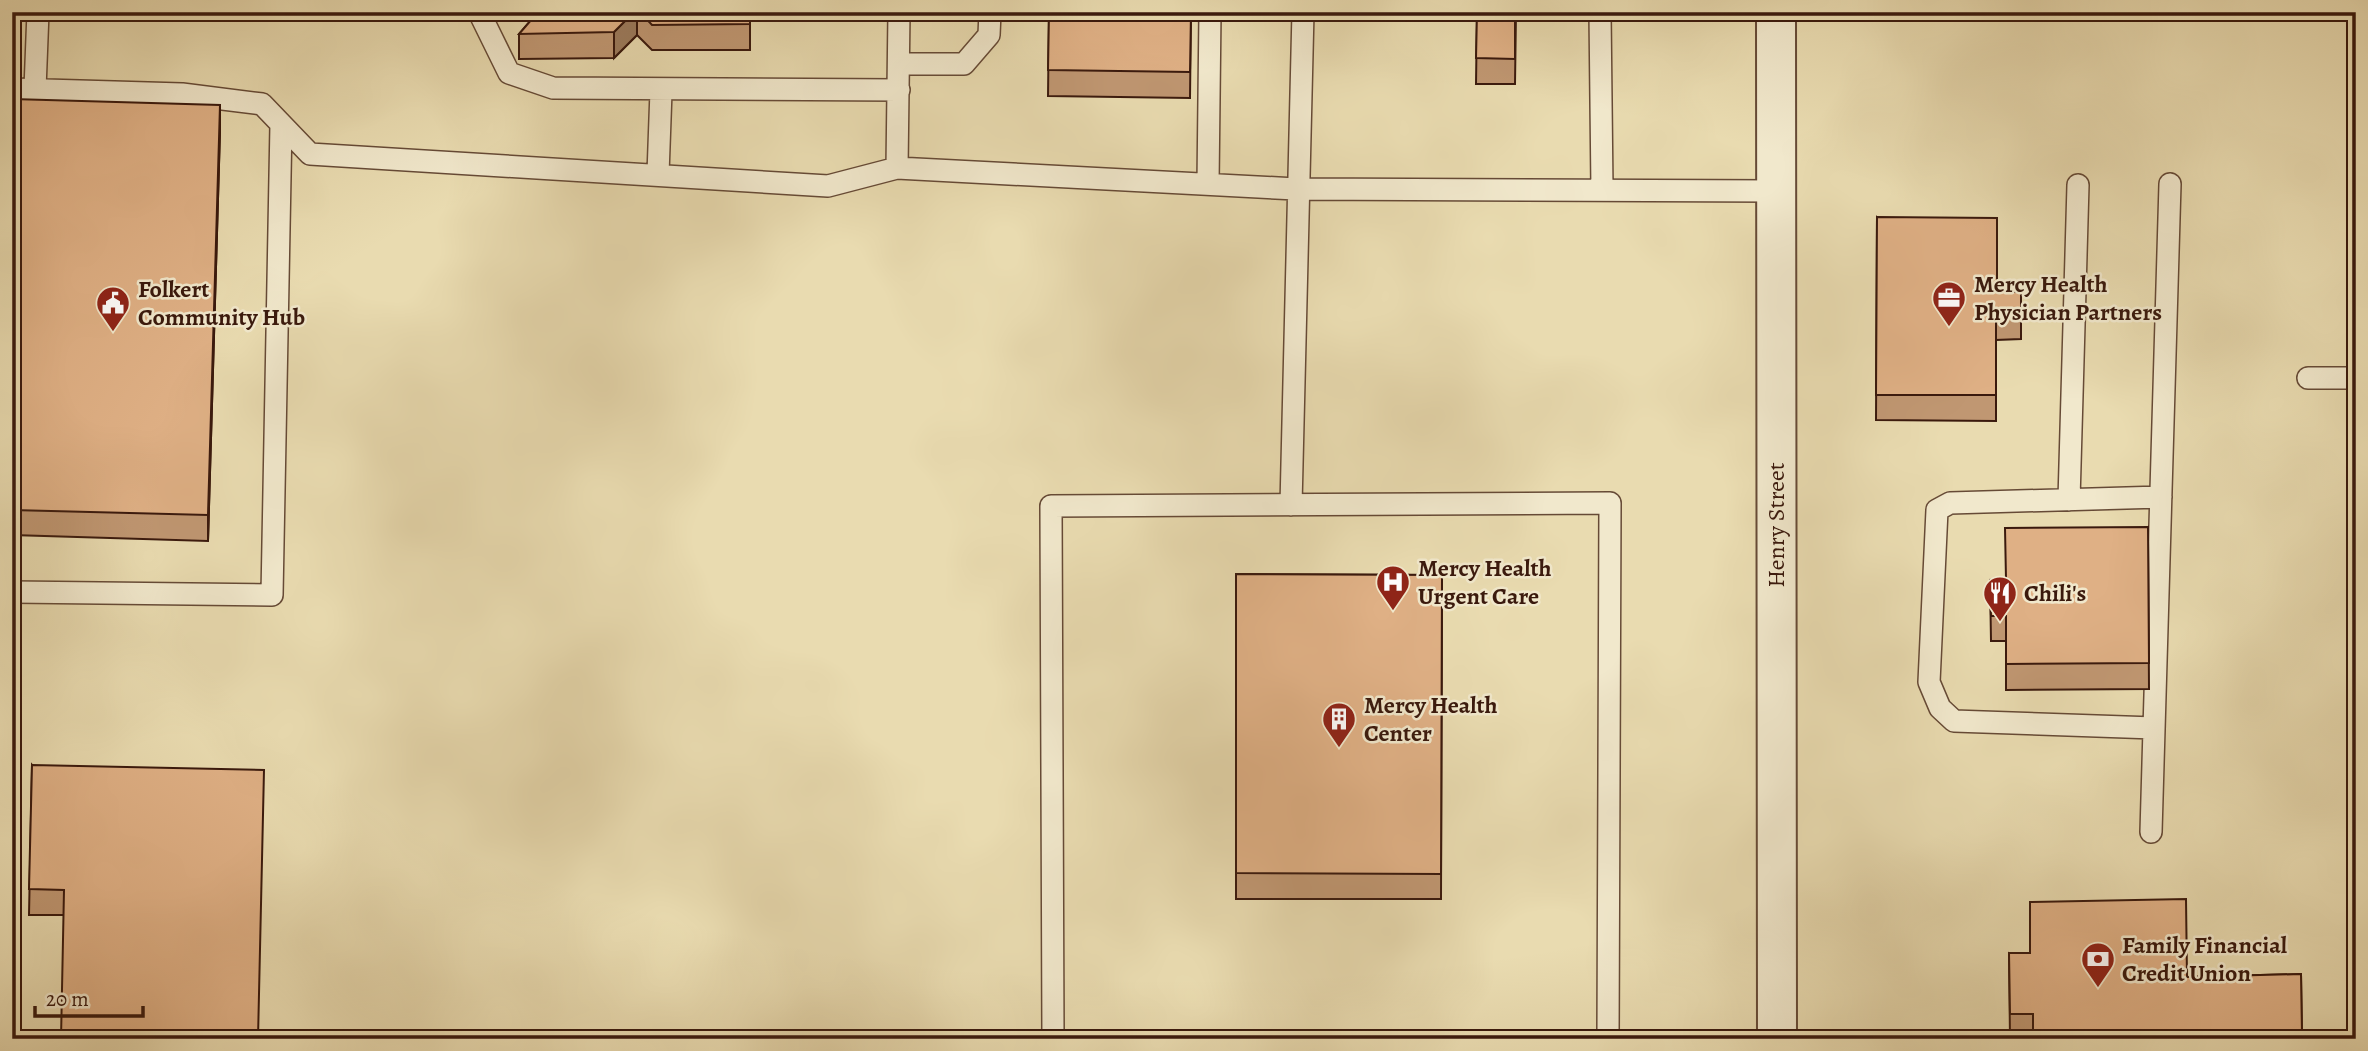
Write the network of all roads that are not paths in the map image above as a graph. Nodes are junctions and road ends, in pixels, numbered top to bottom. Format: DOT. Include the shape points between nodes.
graph roads {
  1 [pos="38,12"];
  2 [pos="479,12"];
  3 [pos="899,12"];
  4 [pos="990,12"];
  5 [pos="1210,12"];
  6 [pos="1303,12"];
  7 [pos="1600,12"];
  8 [pos="1776,12"];
  9 [pos="899,64"];
  10 [pos="12,89"];
  11 [pos="35,89"];
  12 [pos="899,90"];
  13 [pos="661,91"];
  14 [pos="281,124"];
  15 [pos="897,168"];
  16 [pos="658,174"];
  17 [pos="1209,184"];
  18 [pos="2170,184"];
  19 [pos="2078,185"];
  20 [pos="1296,189"];
  21 [pos="1602,191"];
  22 [pos="1775,191"];
  23 [pos="2356,377"];
  24 [pos="2308,378"];
  25 [pos="2161,497"];
  26 [pos="2069,500"];
  27 [pos="1291,505"];
  28 [pos="12,592"];
  29 [pos="2154,728"];
  30 [pos="2151,832"];
  31 [pos="1053,1039"];
  32 [pos="1608,1039"];
  33 [pos="1777,1039"];
  1 -- 11 [label="lane"];
  2 -- 13 [label="lane" via="509,73 553,88"];
  3 -- 9 [label="lane"];
  4 -- 9 [label="lane" via="989,35 964,64"];
  5 -- 17 [label="lane"];
  6 -- 20 [label="lane"];
  7 -- 21 [label="lane"];
  8 -- 22 [label="street, Henry Street"];
  9 -- 12 [label="lane"];
  10 -- 11 [label="lane"];
  11 -- 14 [label="lane" via="182,93 262,104"];
  12 -- 13 [label="lane"];
  12 -- 15 [label="lane"];
  13 -- 16 [label="lane"];
  14 -- 16 [label="lane" via="310,154"];
  14 -- 28 [label="lane" via="272,595"];
  15 -- 16 [label="lane" via="828,186"];
  15 -- 17 [label="lane"];
  17 -- 20 [label="lane"];
  18 -- 25 [label="lane"];
  19 -- 26 [label="lane"];
  20 -- 21 [label="lane"];
  20 -- 27 [label="lane"];
  21 -- 22 [label="lane"];
  22 -- 33 [label="street, Henry Street"];
  23 -- 24 [label="lane"];
  25 -- 26 [label="lane"];
  25 -- 29 [label="lane"];
  26 -- 29 [label="lane" via="1950,503 1937,510 1929,682 1940,708 1954,722"];
  27 -- 31 [label="lane" via="1051,506"];
  27 -- 32 [label="lane" via="1610,503"];
  29 -- 30 [label="lane"];
}
